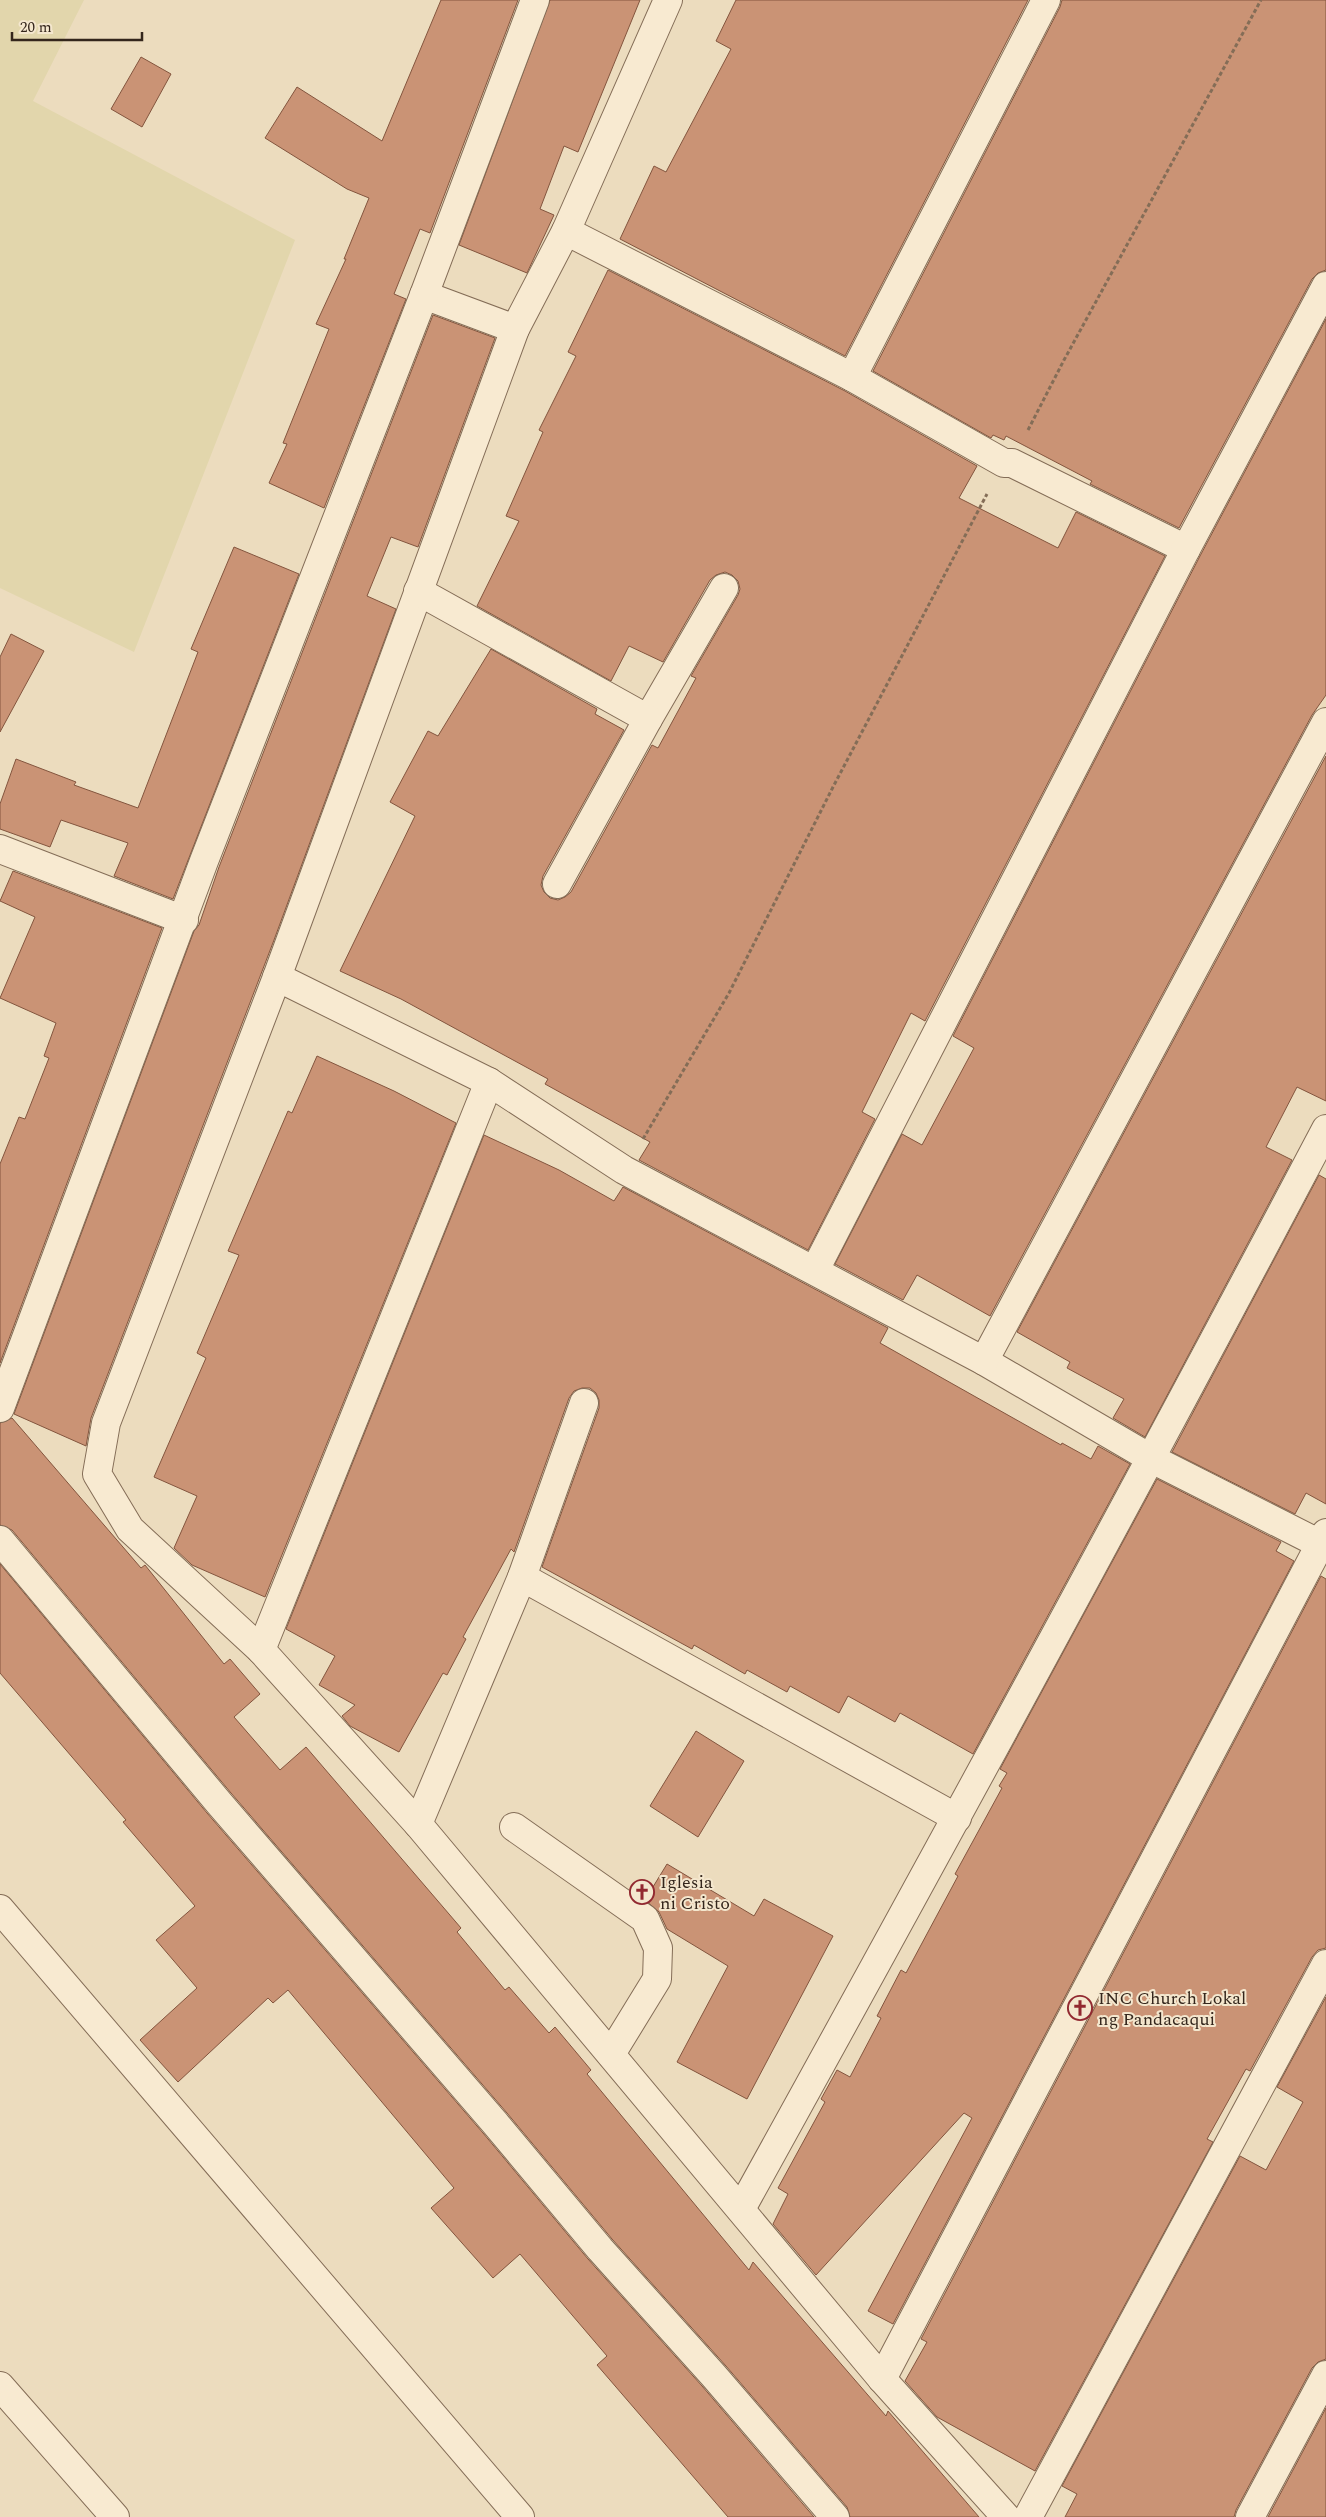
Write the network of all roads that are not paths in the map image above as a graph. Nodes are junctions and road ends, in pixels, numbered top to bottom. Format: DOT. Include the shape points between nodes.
graph roads {
  1 [pos="535,0"];
  2 [pos="668,0"];
  3 [pos="1046,0"];
  4 [pos="566,231"];
  5 [pos="1326,286"];
  6 [pos="424,295"];
  7 [pos="515,329"];
  8 [pos="852,377"];
  9 [pos="1186,549"];
  10 [pos="724,588"];
  11 [pos="418,591"];
  12 [pos="648,719"];
  13 [pos="1326,722"];
  14 [pos="0,849"];
  15 [pos="557,884"];
  16 [pos="184,920"];
  17 [pos="277,977"];
  18 [pos="489,1082"];
  19 [pos="1326,1129"];
  20 [pos="814,1270"];
  21 [pos="984,1361"];
  22 [pos="584,1403"];
  23 [pos="0,1408"];
  24 [pos="1152,1459"];
  25 [pos="0,1540"];
  26 [pos="1324,1541"];
  27 [pos="522,1577"];
  28 [pos="261,1650"];
  29 [pos="958,1818"];
  30 [pos="418,1824"];
  31 [pos="514,1827"];
  32 [pos="0,1909"];
  33 [pos="1326,1964"];
  34 [pos="611,2054"];
  35 [pos="741,2209"];
  36 [pos="1326,2375"];
  37 [pos="882,2379"];
  38 [pos="0,2386"];
  39 [pos="116,2517"];
  40 [pos="520,2517"];
  41 [pos="835,2517"];
  42 [pos="1006,2517"];
  43 [pos="1028,2517"];
  44 [pos="1250,2517"];
  1 -- 6 [label="street"];
  2 -- 4 [label="street"];
  3 -- 8 [label="street"];
  4 -- 7 [label="street"];
  4 -- 8 [label="street"];
  5 -- 9 [label="street"];
  6 -- 7 [label="street"];
  6 -- 16 [label="street"];
  7 -- 11 [label="street"];
  8 -- 9 [label="street" via="1008,463"];
  9 -- 20 [label="street"];
  10 -- 12 [label="street"];
  11 -- 12 [label="street"];
  11 -- 17 [label="street"];
  12 -- 15 [label="street"];
  13 -- 21 [label="street"];
  14 -- 16 [label="street"];
  16 -- 23 [label="street"];
  17 -- 18 [label="street"];
  17 -- 28 [label="street" via="106,1422 97,1474 130,1529"];
  18 -- 20 [label="street" via="624,1170"];
  18 -- 28 [label="street"];
  19 -- 24 [label="street"];
  20 -- 21 [label="street"];
  21 -- 24 [label="street"];
  22 -- 27 [label="street"];
  24 -- 26 [label="street"];
  24 -- 29 [label="street"];
  25 -- 41 [label="street" via="219,1803 600,2249"];
  26 -- 37 [label="street"];
  27 -- 29 [label="street"];
  27 -- 30 [label="street"];
  28 -- 30 [label="street"];
  29 -- 35 [label="street"];
  30 -- 34 [label="street"];
  31 -- 34 [label="street" via="644,1919 658,1948 657,1979"];
  32 -- 40 [label="street"];
  33 -- 43 [label="street"];
  34 -- 35 [label="street"];
  35 -- 37 [label="street"];
  36 -- 44 [label="street"];
  37 -- 42 [label="street"];
  38 -- 39 [label="street"];
}
